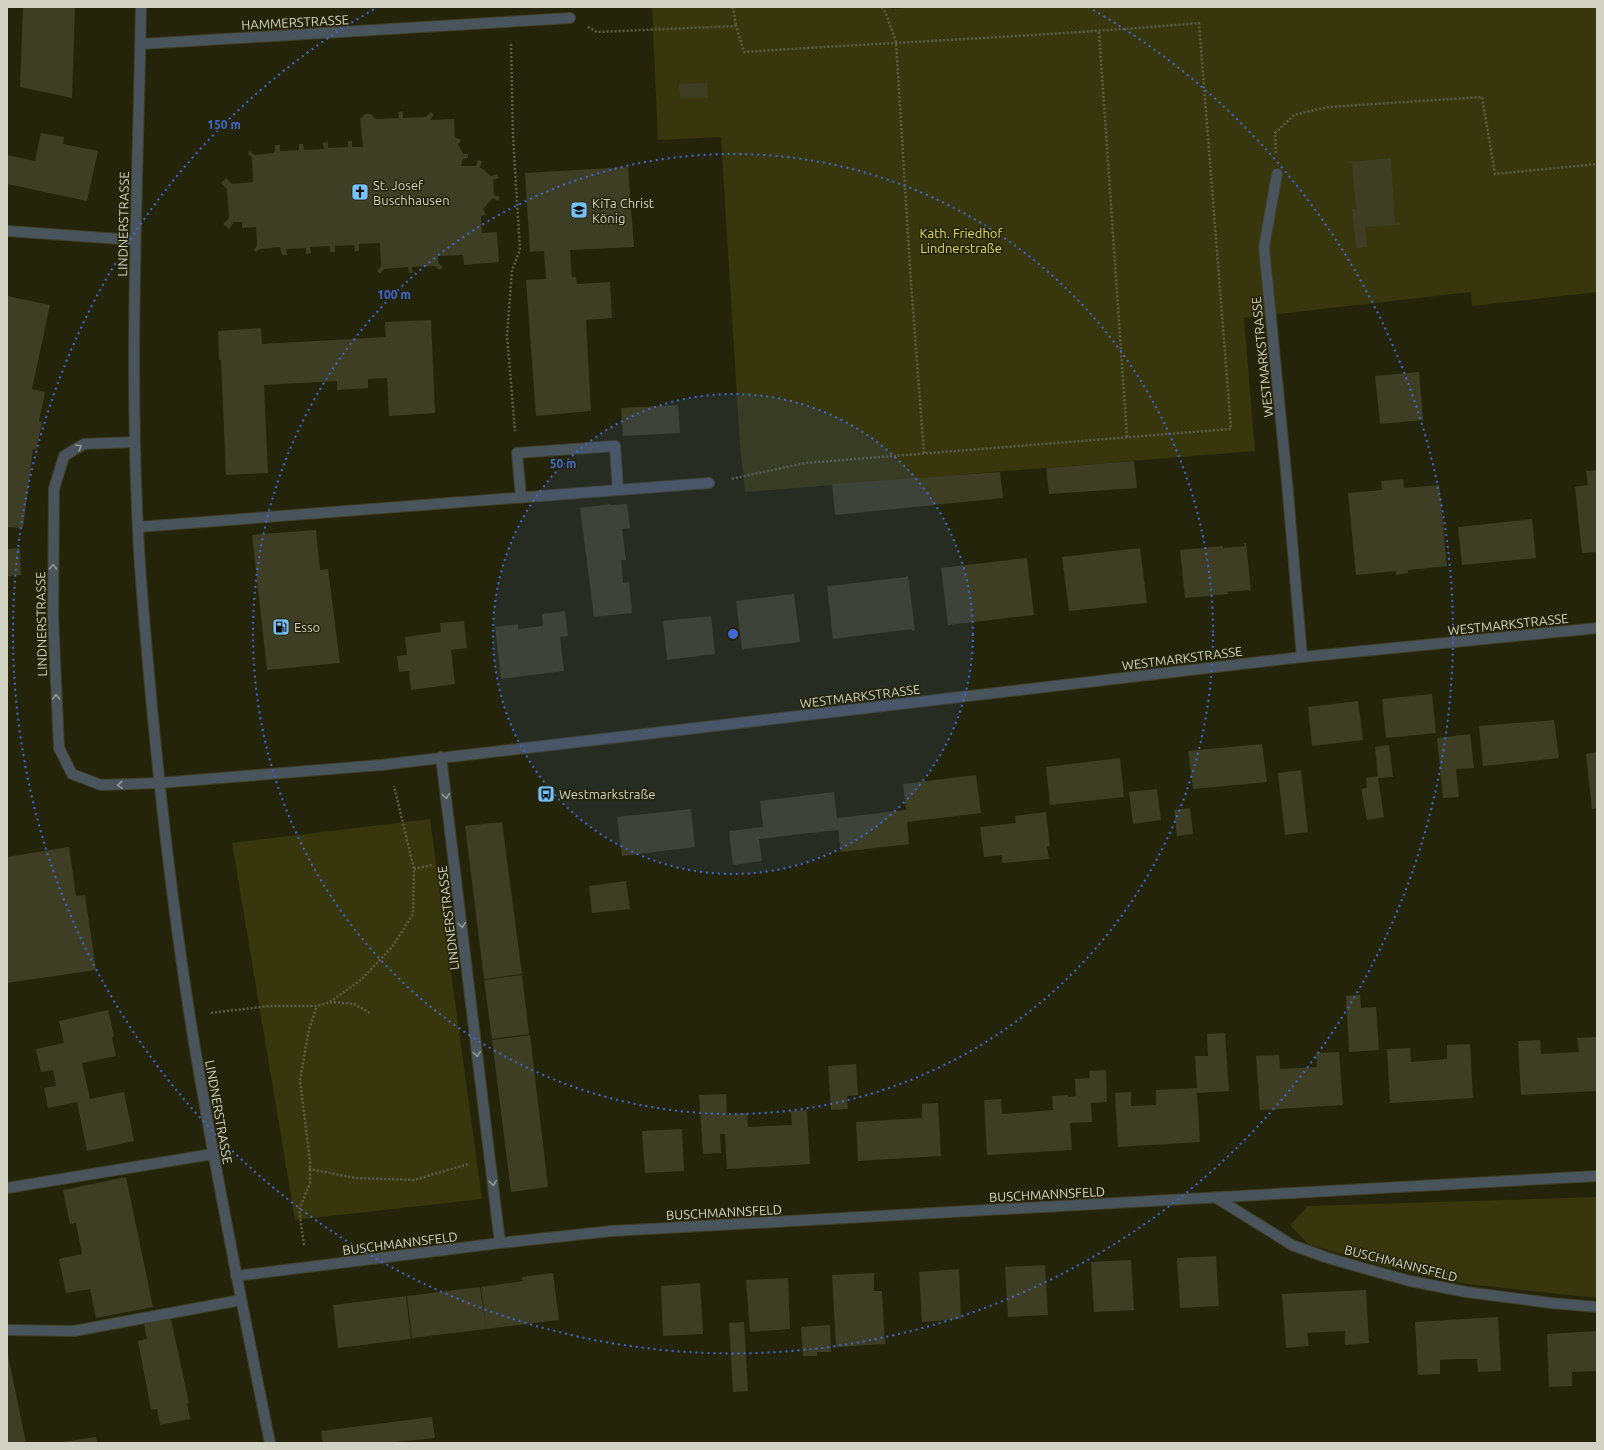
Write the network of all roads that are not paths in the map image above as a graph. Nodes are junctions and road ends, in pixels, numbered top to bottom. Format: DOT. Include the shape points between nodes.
graph roads {
  1 [pos="142,7"];
  2 [pos="570,18"];
  3 [pos="141,44"];
  4 [pos="1277,174"];
  5 [pos="7,231"];
  6 [pos="135,240"];
  7 [pos="134,442"];
  8 [pos="709,483"];
  9 [pos="618,490"];
  10 [pos="521,497"];
  11 [pos="138,527"];
  12 [pos="1597,628"];
  13 [pos="1302,657"];
  14 [pos="441,757"];
  15 [pos="159,783"];
  16 [pos="213,1154"];
  17 [pos="1597,1176"];
  18 [pos="7,1188"];
  19 [pos="1215,1197"];
  20 [pos="500,1243"];
  21 [pos="236,1276"];
  22 [pos="241,1300"];
  23 [pos="1597,1307"];
  24 [pos="7,1330"];
  25 [pos="270,1443"];
  1 -- 3 [label="street, LINDNERSTRASSE"];
  2 -- 3 [label="street, HAMMERSTRASSE"];
  3 -- 6 [label="street, LINDNERSTRASSE"];
  4 -- 13 [label="street, WESTMARKSTRASSE" via="1264,247"];
  5 -- 6 [label="street"];
  6 -- 7 [label="street, LINDNERSTRASSE"];
  7 -- 11 [label="street, LINDNERSTRASSE"];
  15 -- 7 [label="street, LINDNERSTRASSE, one-way" via="101,786 72,774 59,748 53,616 54,489 64,456 84,444"];
  8 -- 9 [label="street"];
  9 -- 10 [label="street"];
  9 -- 10 [label="street" via="615,446 517,453"];
  10 -- 11 [label="street"];
  11 -- 15 [label="street, LINDNERSTRASSE"];
  12 -- 13 [label="street, WESTMARKSTRASSE"];
  13 -- 14 [label="street, WESTMARKSTRASSE"];
  14 -- 15 [label="street, WESTMARKSTRASSE" via="389,764"];
  14 -- 20 [label="street, LINDNERSTRASSE, one-way"];
  15 -- 16 [label="street, LINDNERSTRASSE" via="190,1016"];
  16 -- 18 [label="street"];
  16 -- 21 [label="street, LINDNERSTRASSE"];
  17 -- 19 [label="street, BUSCHMANNSFELD"];
  19 -- 20 [label="street, BUSCHMANNSFELD" via="612,1231"];
  19 -- 23 [label="street, BUSCHMANNSFELD" via="1292,1245 1359,1267 1410,1281 1466,1292"];
  20 -- 21 [label="street, BUSCHMANNSFELD"];
  21 -- 22 [label="street, LINDNERSTRASSE"];
  22 -- 24 [label="street" via="74,1331"];
  22 -- 25 [label="street, LINDNERSTRASSE"];
}
